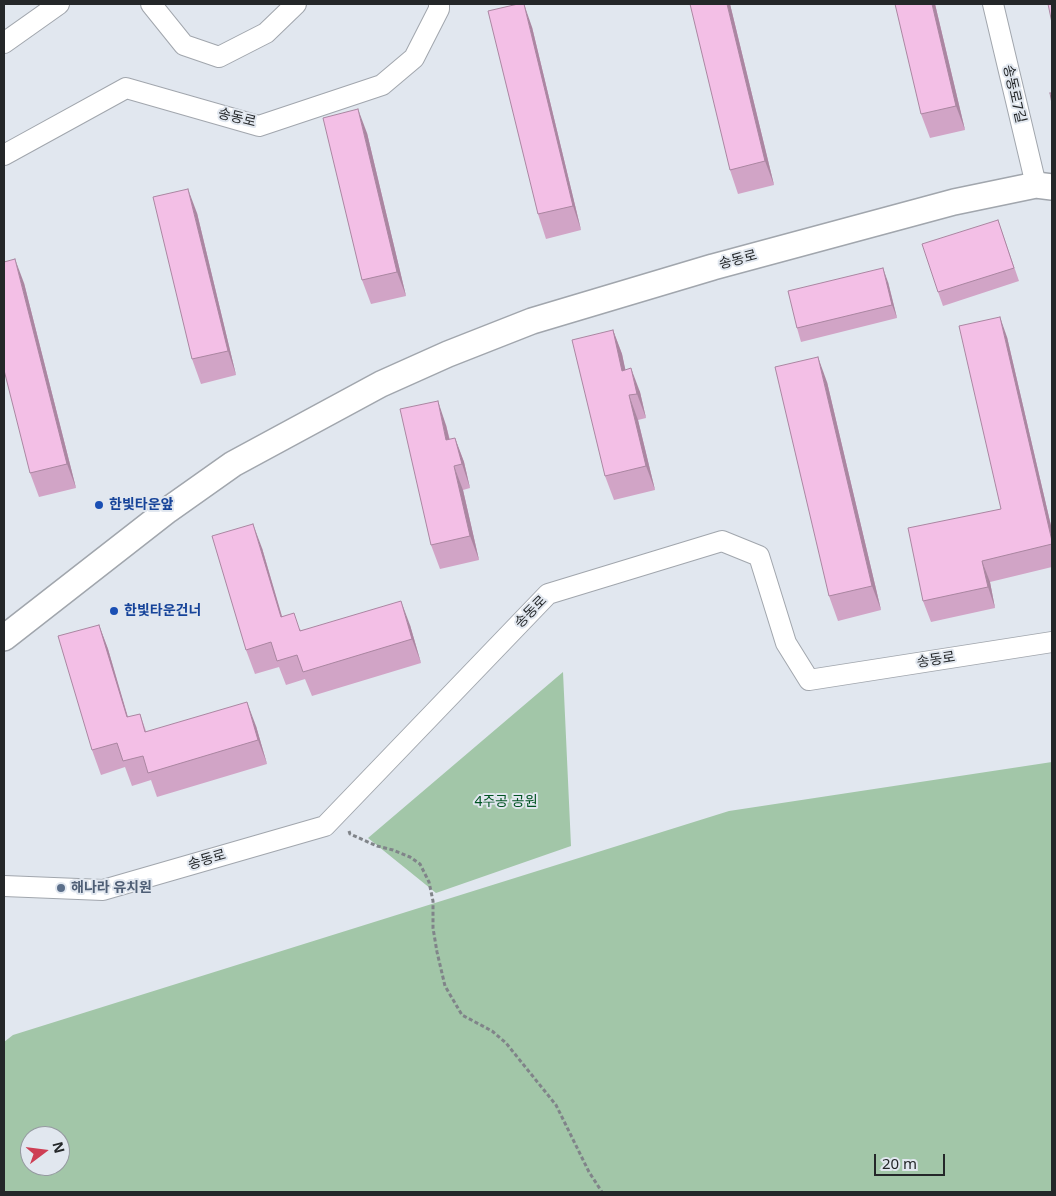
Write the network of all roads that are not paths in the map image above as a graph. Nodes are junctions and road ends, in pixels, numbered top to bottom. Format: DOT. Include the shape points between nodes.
graph roads {
  1 [pos="59,4"];
  2 [pos="151,4"];
  3 [pos="296,4"];
  4 [pos="439,4"];
  5 [pos="993,4"];
  6 [pos="4,43"];
  7 [pos="4,155"];
  8 [pos="1044,186"];
  9 [pos="4,638"];
  10 [pos="1052,642"];
  11 [pos="4,886"];
  1 -- 6 [label="street"];
  2 -- 3 [label="street" via="184,45 219,57 266,33"];
  4 -- 7 [label="street, 송동로" via="414,58 382,85 259,126 126,88"];
  5 -- 8 [label="street, 송동로7길"];
  8 -- 9 [label="street, 송동로" via="954,202 742,259 532,321 381,384 233,464 168,510"];
  10 -- 11 [label="street, 송동로" via="809,680 786,644 759,556 722,541 548,594 325,826 103,890"];
}
